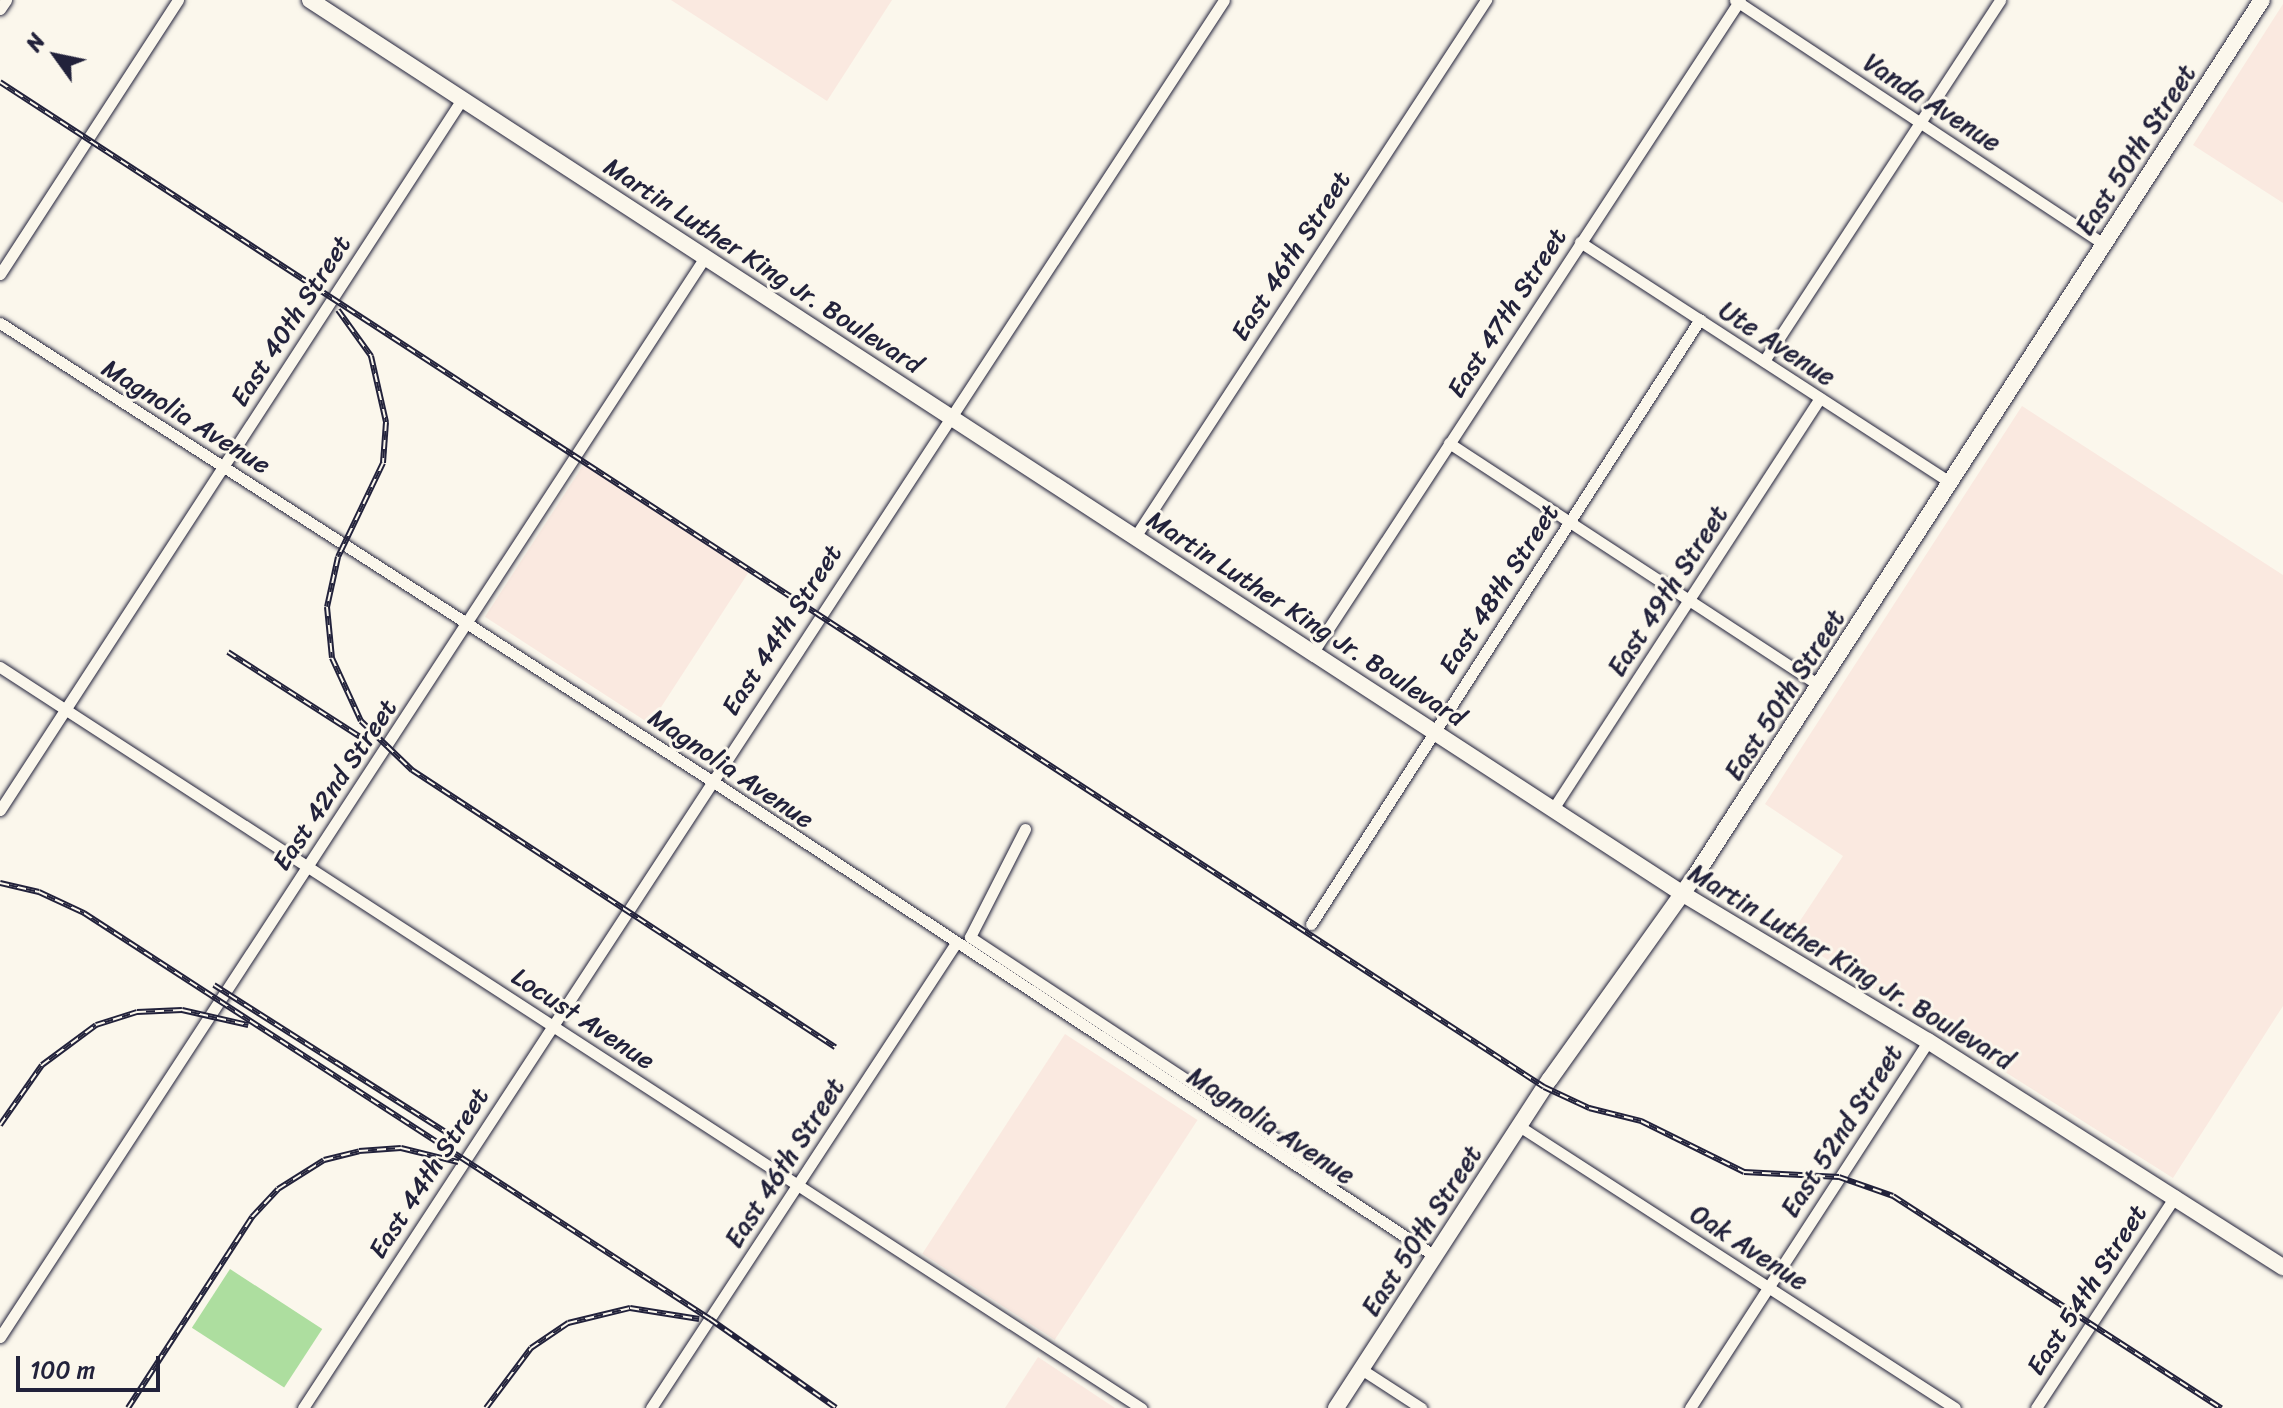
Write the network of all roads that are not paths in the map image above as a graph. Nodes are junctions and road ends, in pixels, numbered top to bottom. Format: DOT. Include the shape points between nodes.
graph roads {
  1 [pos="6,0"];
  2 [pos="178,0"];
  3 [pos="1224,0"];
  4 [pos="1486,0"];
  5 [pos="2000,0"];
  6 [pos="2262,0"];
  7 [pos="1737,1"];
  8 [pos="320,3"];
  9 [pos="0,9"];
  10 [pos="462,99"];
  11 [pos="1921,121"];
  12 [pos="1580,242"];
  13 [pos="2104,244"];
  14 [pos="705,257"];
  15 [pos="0,274"];
  16 [pos="1700,319"];
  17 [pos="0,323"];
  18 [pos="1764,361"];
  19 [pos="1820,398"];
  20 [pos="949,417"];
  21 [pos="1449,443"];
  22 [pos="223,465"];
  23 [pos="1951,483"];
  24 [pos="1570,521"];
  25 [pos="1135,537"];
  26 [pos="1689,600"];
  27 [pos="467,623"];
  28 [pos="1313,652"];
  29 [pos="0,667"];
  30 [pos="1820,686"];
  31 [pos="65,709"];
  32 [pos="1433,731"];
  33 [pos="709,779"];
  34 [pos="1553,809"];
  35 [pos="0,810"];
  36 [pos="1025,829"];
  37 [pos="307,867"];
  38 [pos="1683,894"];
  39 [pos="1311,924"];
  40 [pos="956,943"];
  41 [pos="551,1024"];
  42 [pos="1928,1041"];
  43 [pos="1519,1126"];
  44 [pos="1337,1179"];
  45 [pos="797,1183"];
  46 [pos="2175,1196"];
  47 [pos="1435,1256"];
  48 [pos="2283,1267"];
  49 [pos="1768,1286"];
  50 [pos="0,1337"];
  51 [pos="1361,1369"];
  52 [pos="303,1408"];
  53 [pos="651,1408"];
  54 [pos="1141,1408"];
  55 [pos="1336,1408"];
  56 [pos="1421,1408"];
  57 [pos="1690,1408"];
  58 [pos="1955,1408"];
  59 [pos="2036,1408"];
  1 -- 9 [label="street"];
  2 -- 15 [label="street"];
  3 -- 20 [label="street, East 44th Street"];
  4 -- 25 [label="street, East 46th Street"];
  5 -- 11 [label="street"];
  6 -- 13 [label="main road, East 50th Street"];
  7 -- 11 [label="street, Vanda Avenue"];
  7 -- 12 [label="street, East 47th Street"];
  8 -- 10 [label="main road, Martin Luther King Jr. Boulevard"];
  10 -- 14 [label="main road, Martin Luther King Jr. Boulevard"];
  10 -- 22 [label="street, East 40th Street"];
  11 -- 13 [label="street, Vanda Avenue"];
  11 -- 18 [label="street"];
  12 -- 16 [label="street, Ute Avenue"];
  12 -- 21 [label="street, East 47th Street"];
  13 -- 23 [label="main road, East 50th Street"];
  14 -- 20 [label="main road, Martin Luther King Jr. Boulevard"];
  14 -- 27 [label="street, East 42nd Street"];
  16 -- 18 [label="street, Ute Avenue"];
  16 -- 24 [label="street, East 48th Street"];
  17 -- 22 [label="street, Magnolia Avenue"];
  18 -- 19 [label="street, Ute Avenue"];
  19 -- 23 [label="street, Ute Avenue"];
  19 -- 26 [label="street, East 49th Street"];
  20 -- 25 [label="main road, Martin Luther King Jr. Boulevard"];
  20 -- 33 [label="street, East 44th Street"];
  21 -- 24 [label="street"];
  21 -- 28 [label="street, East 47th Street"];
  22 -- 27 [label="street, Magnolia Avenue"];
  22 -- 31 [label="street, East 40th Street"];
  23 -- 30 [label="main road, East 50th Street"];
  24 -- 26 [label="street"];
  24 -- 32 [label="street, East 48th Street"];
  25 -- 28 [label="main road, Martin Luther King Jr. Boulevard"];
  26 -- 30 [label="street"];
  26 -- 34 [label="street, East 49th Street"];
  27 -- 33 [label="street, Magnolia Avenue"];
  27 -- 37 [label="street, East 42nd Street"];
  28 -- 32 [label="main road, Martin Luther King Jr. Boulevard"];
  29 -- 31 [label="street, Locust Avenue"];
  30 -- 38 [label="main road, East 50th Street"];
  31 -- 35 [label="street, East 40th Street"];
  31 -- 37 [label="street, Locust Avenue"];
  32 -- 34 [label="main road, Martin Luther King Jr. Boulevard"];
  32 -- 39 [label="street, East 48th Street"];
  33 -- 40 [label="street, Magnolia Avenue"];
  33 -- 41 [label="street, East 44th Street"];
  34 -- 38 [label="main road, Martin Luther King Jr. Boulevard"];
  36 -- 44 [label="street" via="970,937"];
  37 -- 41 [label="street, Locust Avenue"];
  37 -- 50 [label="street, East 42nd Street"];
  38 -- 42 [label="main road, Martin Luther King Jr. Boulevard"];
  38 -- 43 [label="main road, East 50th Street"];
  40 -- 45 [label="street, East 46th Street"];
  40 -- 47 [label="street, Magnolia Avenue"];
  41 -- 45 [label="street, Locust Avenue"];
  41 -- 52 [label="street, East 44th Street"];
  42 -- 46 [label="main road, Martin Luther King Jr. Boulevard"];
  42 -- 49 [label="street, East 52nd Street"];
  43 -- 47 [label="main road, East 50th Street"];
  43 -- 49 [label="street, Oak Avenue"];
  45 -- 53 [label="street, East 46th Street"];
  45 -- 54 [label="street, Locust Avenue"];
  46 -- 48 [label="main road, Martin Luther King Jr. Boulevard"];
  46 -- 59 [label="street, East 54th Street"];
  47 -- 51 [label="main road, East 50th Street"];
  49 -- 57 [label="street, East 52nd Street"];
  49 -- 58 [label="street, Oak Avenue"];
  51 -- 55 [label="main road, East 50th Street"];
  51 -- 56 [label="street"];
}
